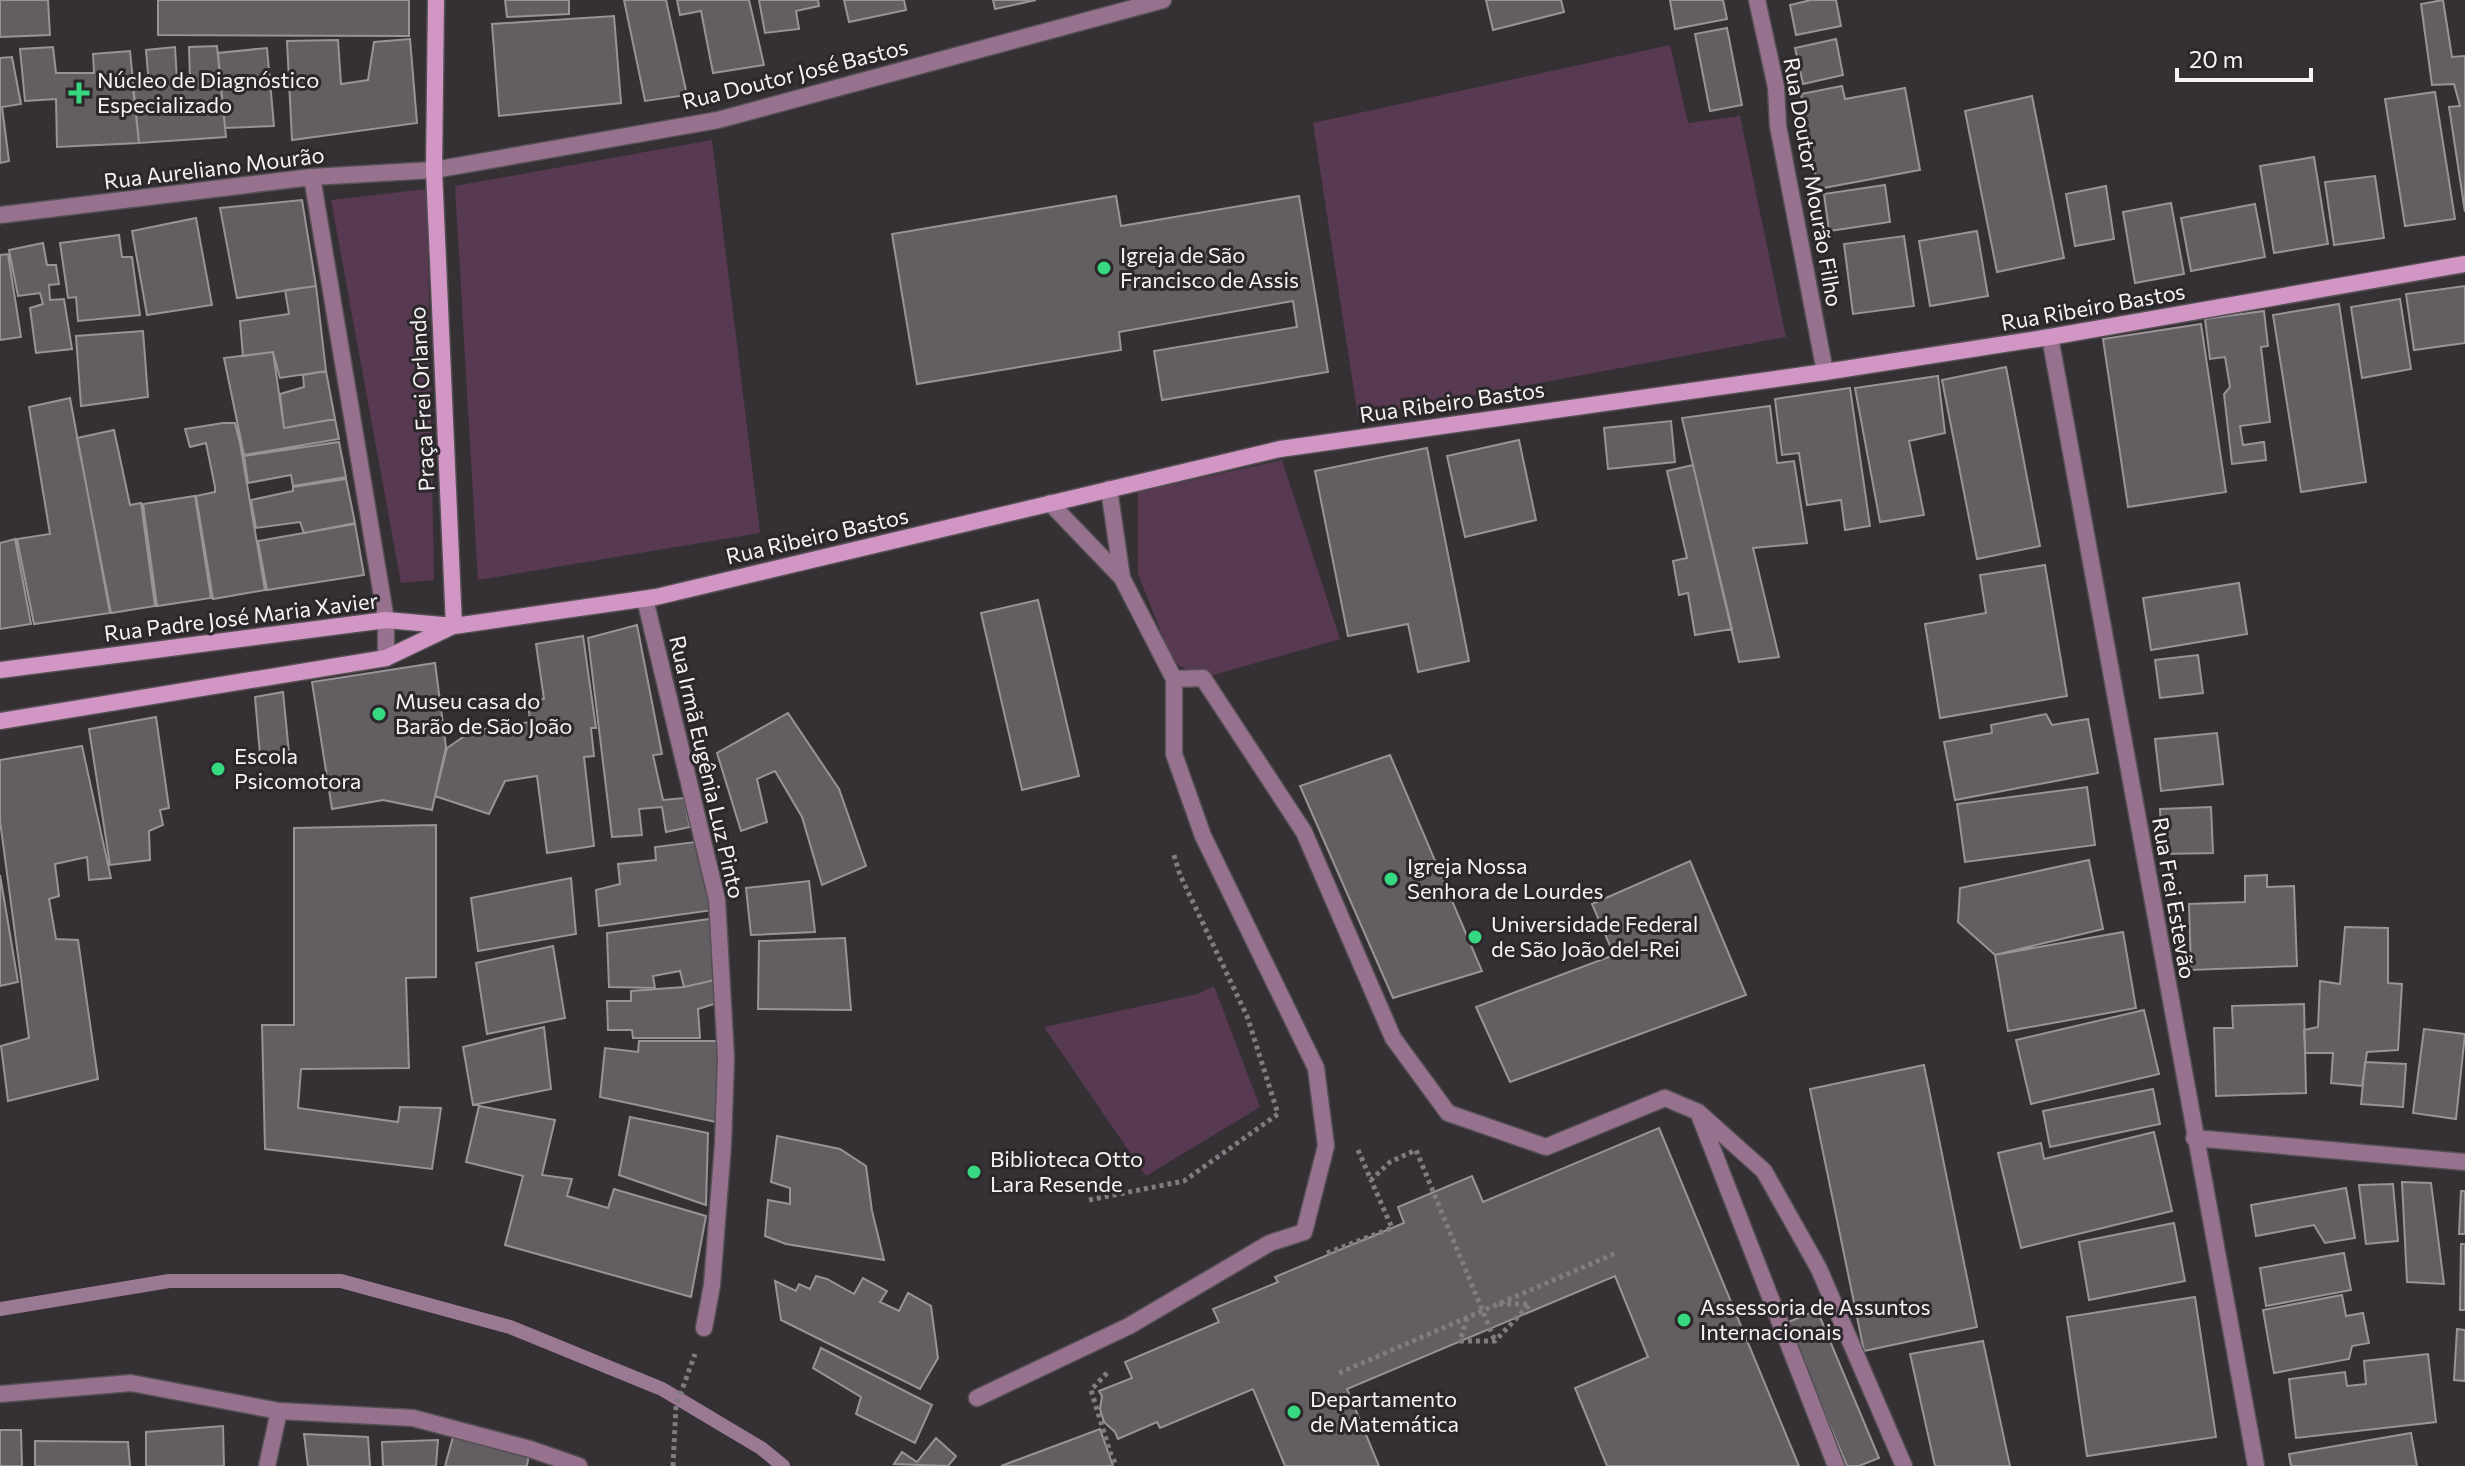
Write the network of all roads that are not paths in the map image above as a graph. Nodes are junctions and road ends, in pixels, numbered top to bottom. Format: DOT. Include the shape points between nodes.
graph roads {
  1 [pos="436,0"];
  2 [pos="1163,0"];
  3 [pos="1757,0"];
  4 [pos="434,170"];
  5 [pos="312,177"];
  6 [pos="0,215"];
  7 [pos="2465,264"];
  8 [pos="2050,337"];
  9 [pos="1825,372"];
  10 [pos="1109,489"];
  11 [pos="1050,503"];
  12 [pos="1122,578"];
  13 [pos="645,599"];
  14 [pos="386,620"];
  15 [pos="454,626"];
  16 [pos="386,658"];
  17 [pos="0,670"];
  18 [pos="1174,679"];
  19 [pos="0,721"];
  20 [pos="1698,1112"];
  21 [pos="2194,1138"];
  22 [pos="2465,1162"];
  23 [pos="704,1328"];
  24 [pos="0,1394"];
  25 [pos="977,1398"];
  26 [pos="279,1411"];
  27 [pos="267,1466"];
  28 [pos="579,1466"];
  29 [pos="1836,1466"];
  30 [pos="1904,1466"];
  31 [pos="2256,1466"];
  1 -- 4 [label="main road, Praça Frei Orlando"];
  2 -- 4 [label="street, Rua Doutor José Bastos" via="718,120"];
  3 -- 9 [label="street, Rua Doutor Mourão Filho"];
  4 -- 5 [label="street, Rua Aureliano Mourão"];
  4 -- 15 [label="main road, Praça Frei Orlando"];
  5 -- 6 [label="street, Rua Aureliano Mourão"];
  5 -- 14 [label="street"];
  7 -- 8 [label="main road, Rua Ribeiro Bastos"];
  8 -- 9 [label="main road, Rua Ribeiro Bastos"];
  8 -- 21 [label="street, Rua Frei Estevão"];
  9 -- 10 [label="main road, Rua Ribeiro Bastos" via="1280,449"];
  10 -- 11 [label="main road, Rua Ribeiro Bastos"];
  10 -- 12 [label="street"];
  11 -- 12 [label="street"];
  11 -- 13 [label="main road, Rua Ribeiro Bastos"];
  12 -- 18 [label="street"];
  13 -- 15 [label="main road, Rua Ribeiro Bastos"];
  13 -- 23 [label="street, Rua Irmã Eugênia Luz Pinto" via="717,900 726,1058"];
  14 -- 15 [label="main road, Rua Padre José Maria Xavier"];
  14 -- 16 [label="street"];
  14 -- 17 [label="main road, Rua Padre José Maria Xavier"];
  15 -- 16 [label="main road"];
  16 -- 19 [label="main road"];
  18 -- 20 [label="street" via="1203,678 1304,832 1393,1038 1448,1113 1546,1147 1665,1098"];
  18 -- 25 [label="street" via="1174,754 1203,836 1316,1068 1326,1146 1304,1232 1270,1243 1129,1326"];
  20 -- 29 [label="street"];
  20 -- 30 [label="street" via="1764,1171 1819,1269"];
  21 -- 22 [label="street"];
  21 -- 31 [label="street, Rua Frei Estevão"];
  24 -- 26 [label="street" via="131,1383"];
  26 -- 27 [label="street"];
  26 -- 28 [label="street" via="413,1418"];
}
